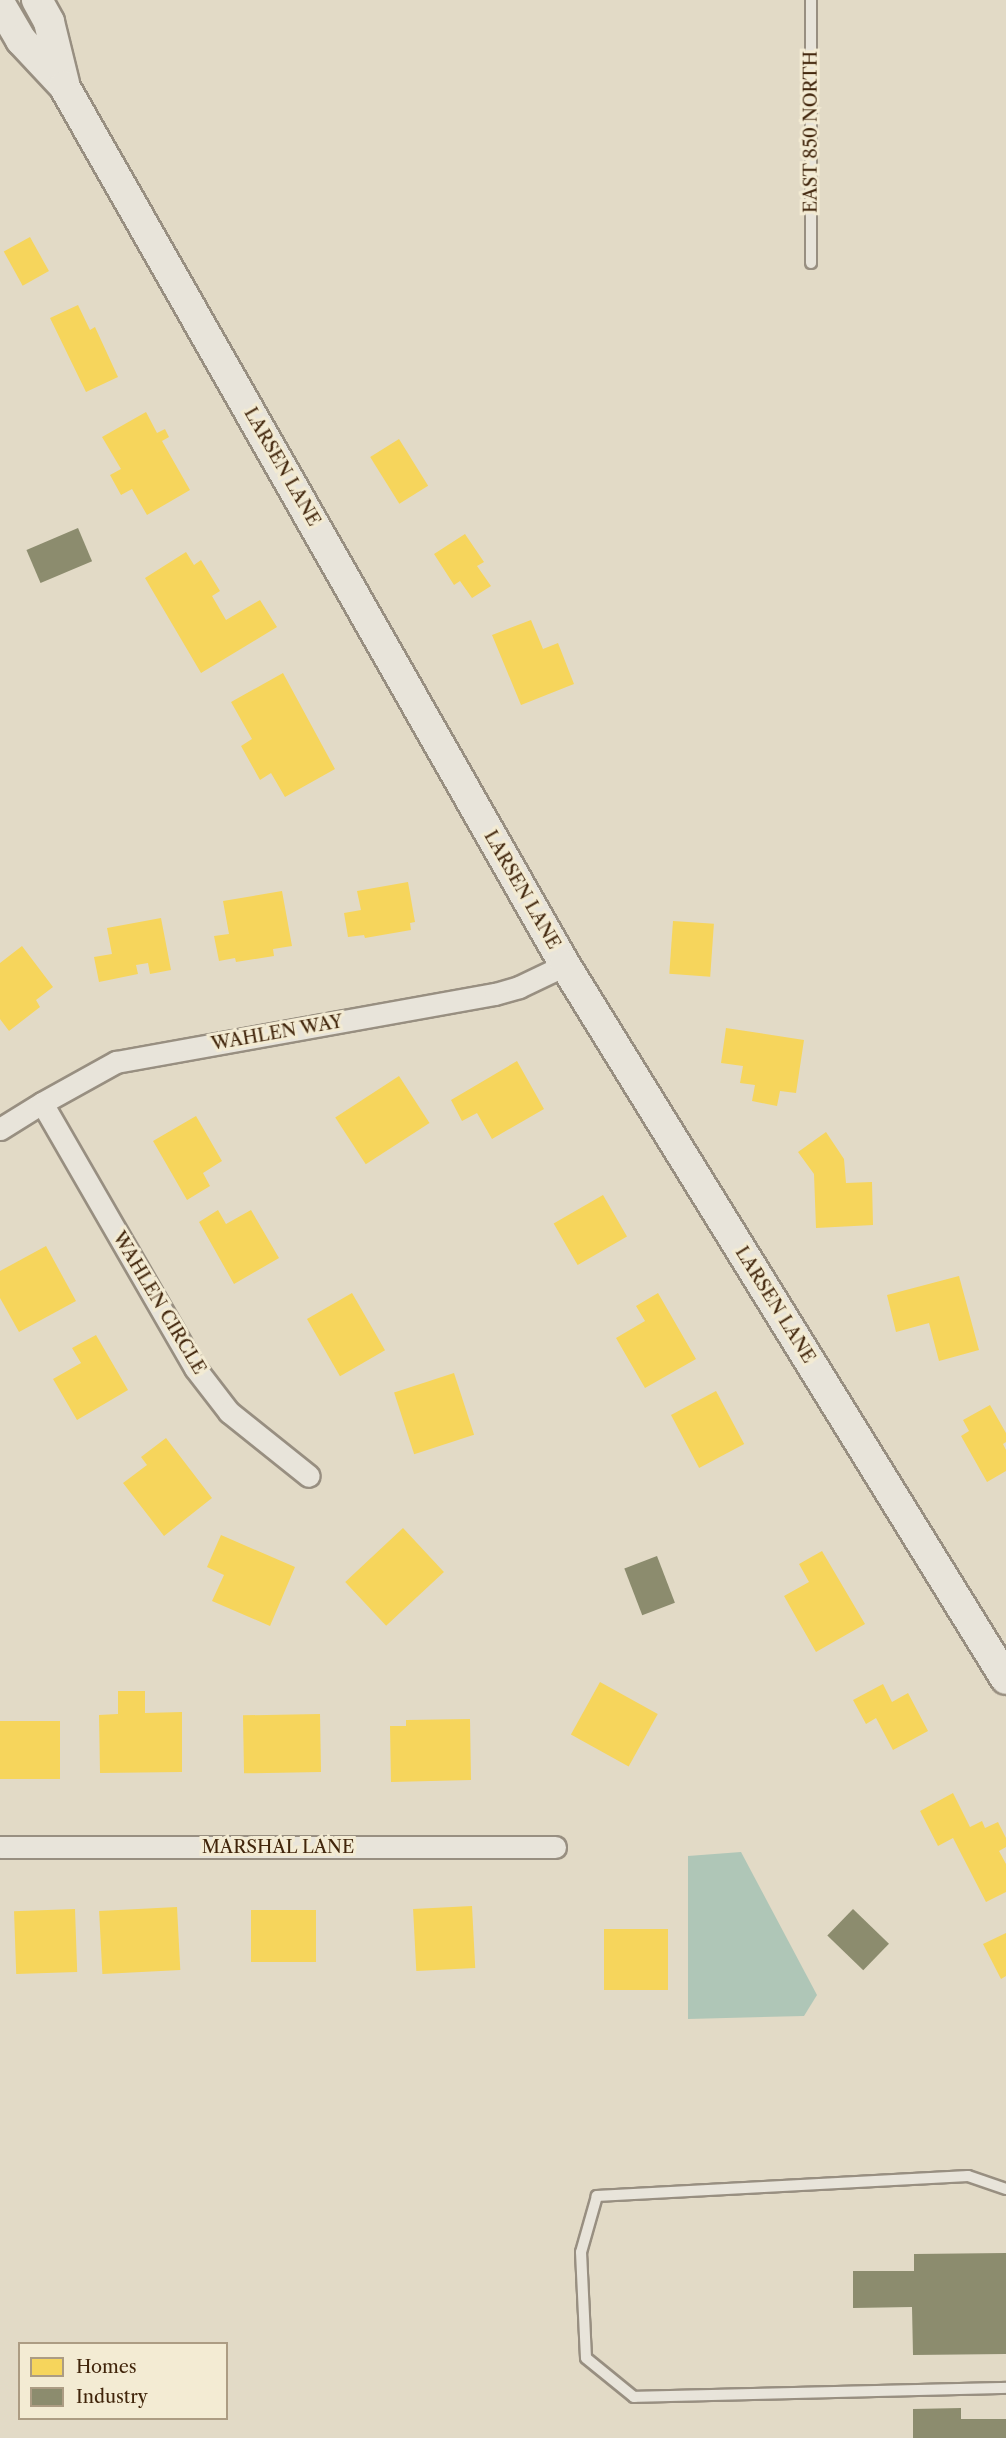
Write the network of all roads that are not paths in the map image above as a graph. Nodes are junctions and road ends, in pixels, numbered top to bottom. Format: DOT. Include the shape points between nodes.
graph roads {
  1 [pos="37,0"];
  2 [pos="811,0"];
  3 [pos="0,4"];
  4 [pos="64,86"];
  5 [pos="812,263"];
  6 [pos="565,965"];
  7 [pos="42,1102"];
  8 [pos="0,1129"];
  9 [pos="309,1476"];
  10 [pos="1006,1679"];
  11 [pos="0,1847"];
  12 [pos="555,1847"];
  13 [pos="1006,2189"];
  14 [pos="1006,2388"];
  1 -- 4 [label="main road, LARSEN LANE" via="49,22"];
  2 -- 5 [label="lane, EAST 850 NORTH"];
  3 -- 4 [label="main road, LARSEN LANE" via="21,40"];
  4 -- 6 [label="main road, LARSEN LANE"];
  6 -- 7 [label="street, WAHLEN WAY" via="495,994 116,1062"];
  6 -- 10 [label="main road, LARSEN LANE"];
  7 -- 8 [label="street, WAHLEN WAY"];
  7 -- 9 [label="street, WAHLEN CIRCLE" via="195,1368 229,1412"];
  11 -- 12 [label="street, MARSHAL LANE"];
  13 -- 14 [label="lane" via="968,2176 597,2196 581,2252 585,2358 634,2397"];
}
